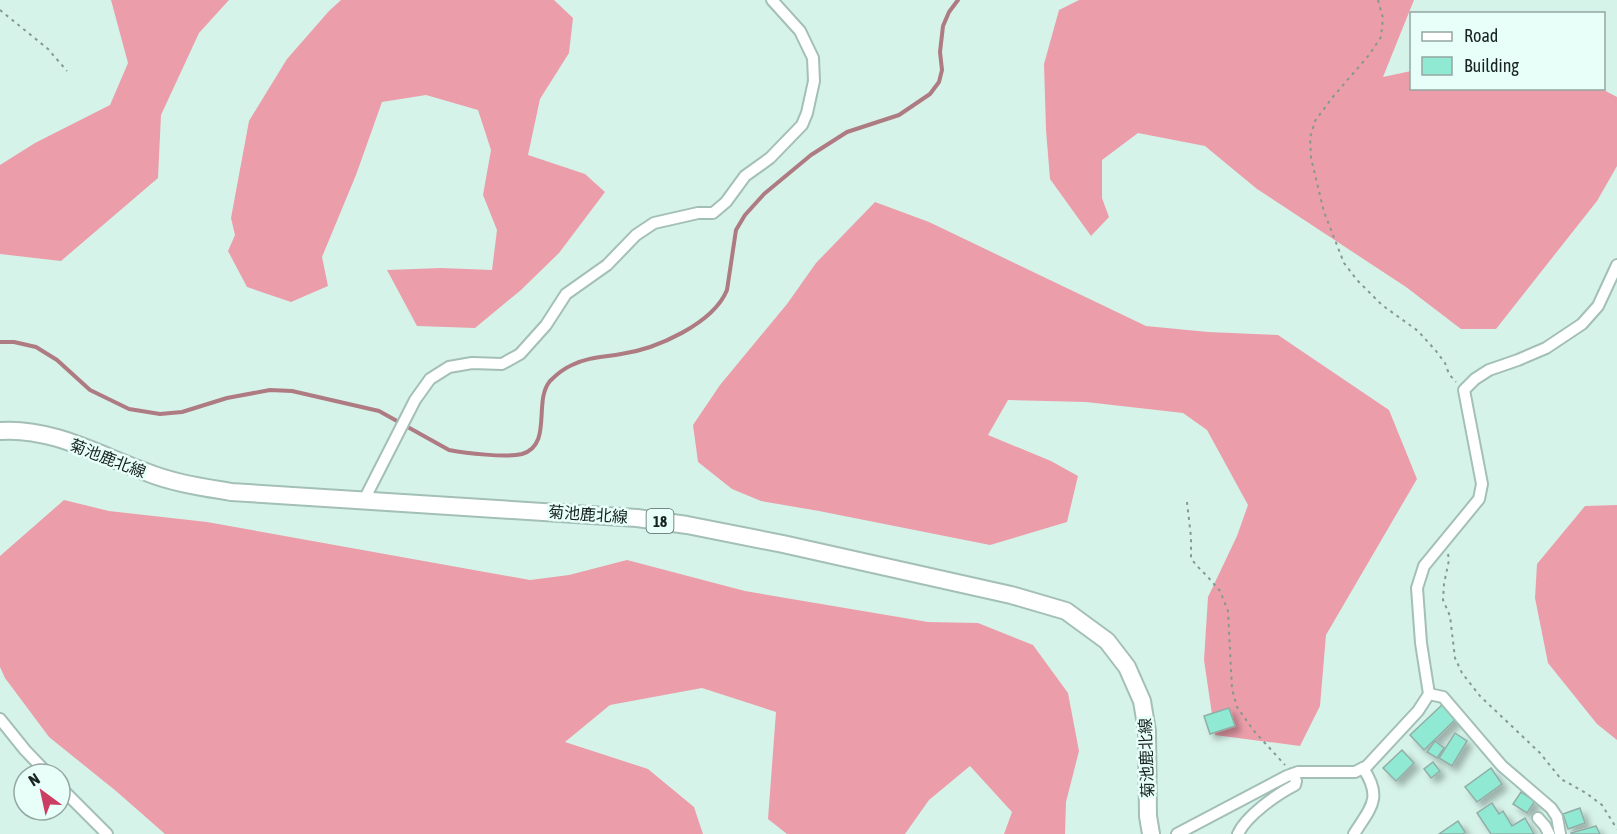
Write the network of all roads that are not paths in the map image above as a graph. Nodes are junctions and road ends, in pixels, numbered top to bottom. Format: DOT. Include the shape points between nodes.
graph roads {
  1 [pos="772,0"];
  2 [pos="1617,265"];
  3 [pos="0,431"];
  4 [pos="364,500"];
  5 [pos="1429,694"];
  6 [pos="0,719"];
  7 [pos="36,762"];
  8 [pos="1363,768"];
  9 [pos="1293,774"];
  10 [pos="72,799"];
  11 [pos="1538,818"];
  12 [pos="107,834"];
  13 [pos="1151,834"];
  14 [pos="1178,834"];
  15 [pos="1238,834"];
  16 [pos="1354,834"];
  17 [pos="1549,834"];
  18 [pos="1560,834"];
  1 -- 4 [label="street" via="800,31 813,58 814,81 802,125 770,158 745,176 713,213 654,223 636,235 607,265 566,294 546,325 519,354 502,364 449,367 430,379 415,400"];
  2 -- 5 [label="street" via="1598,306 1582,324 1546,348 1489,370 1464,390 1482,484 1479,499 1424,566 1417,588"];
  3 -- 4 [label="main road, 菊池鹿北線 / 18" via="32,432 78,445 178,483 231,492"];
  4 -- 13 [label="main road, 菊池鹿北線 / 18" via="637,518 687,525 1011,595 1066,612 1107,641 1127,667 1142,700"];
  5 -- 8 [label="street" via="1418,711"];
  5 -- 18 [label="street" via="1443,697 1502,766 1551,808"];
  6 -- 7 [label="street"];
  8 -- 9 [label="street" via="1355,772"];
  8 -- 16 [label="street" via="1371,780 1373,803"];
  9 -- 14 [label="street"];
  9 -- 15 [label="street" via="1295,785 1248,820"];
  10 -- 12 [label="street"];
  11 -- 17 [label="street"];
}
